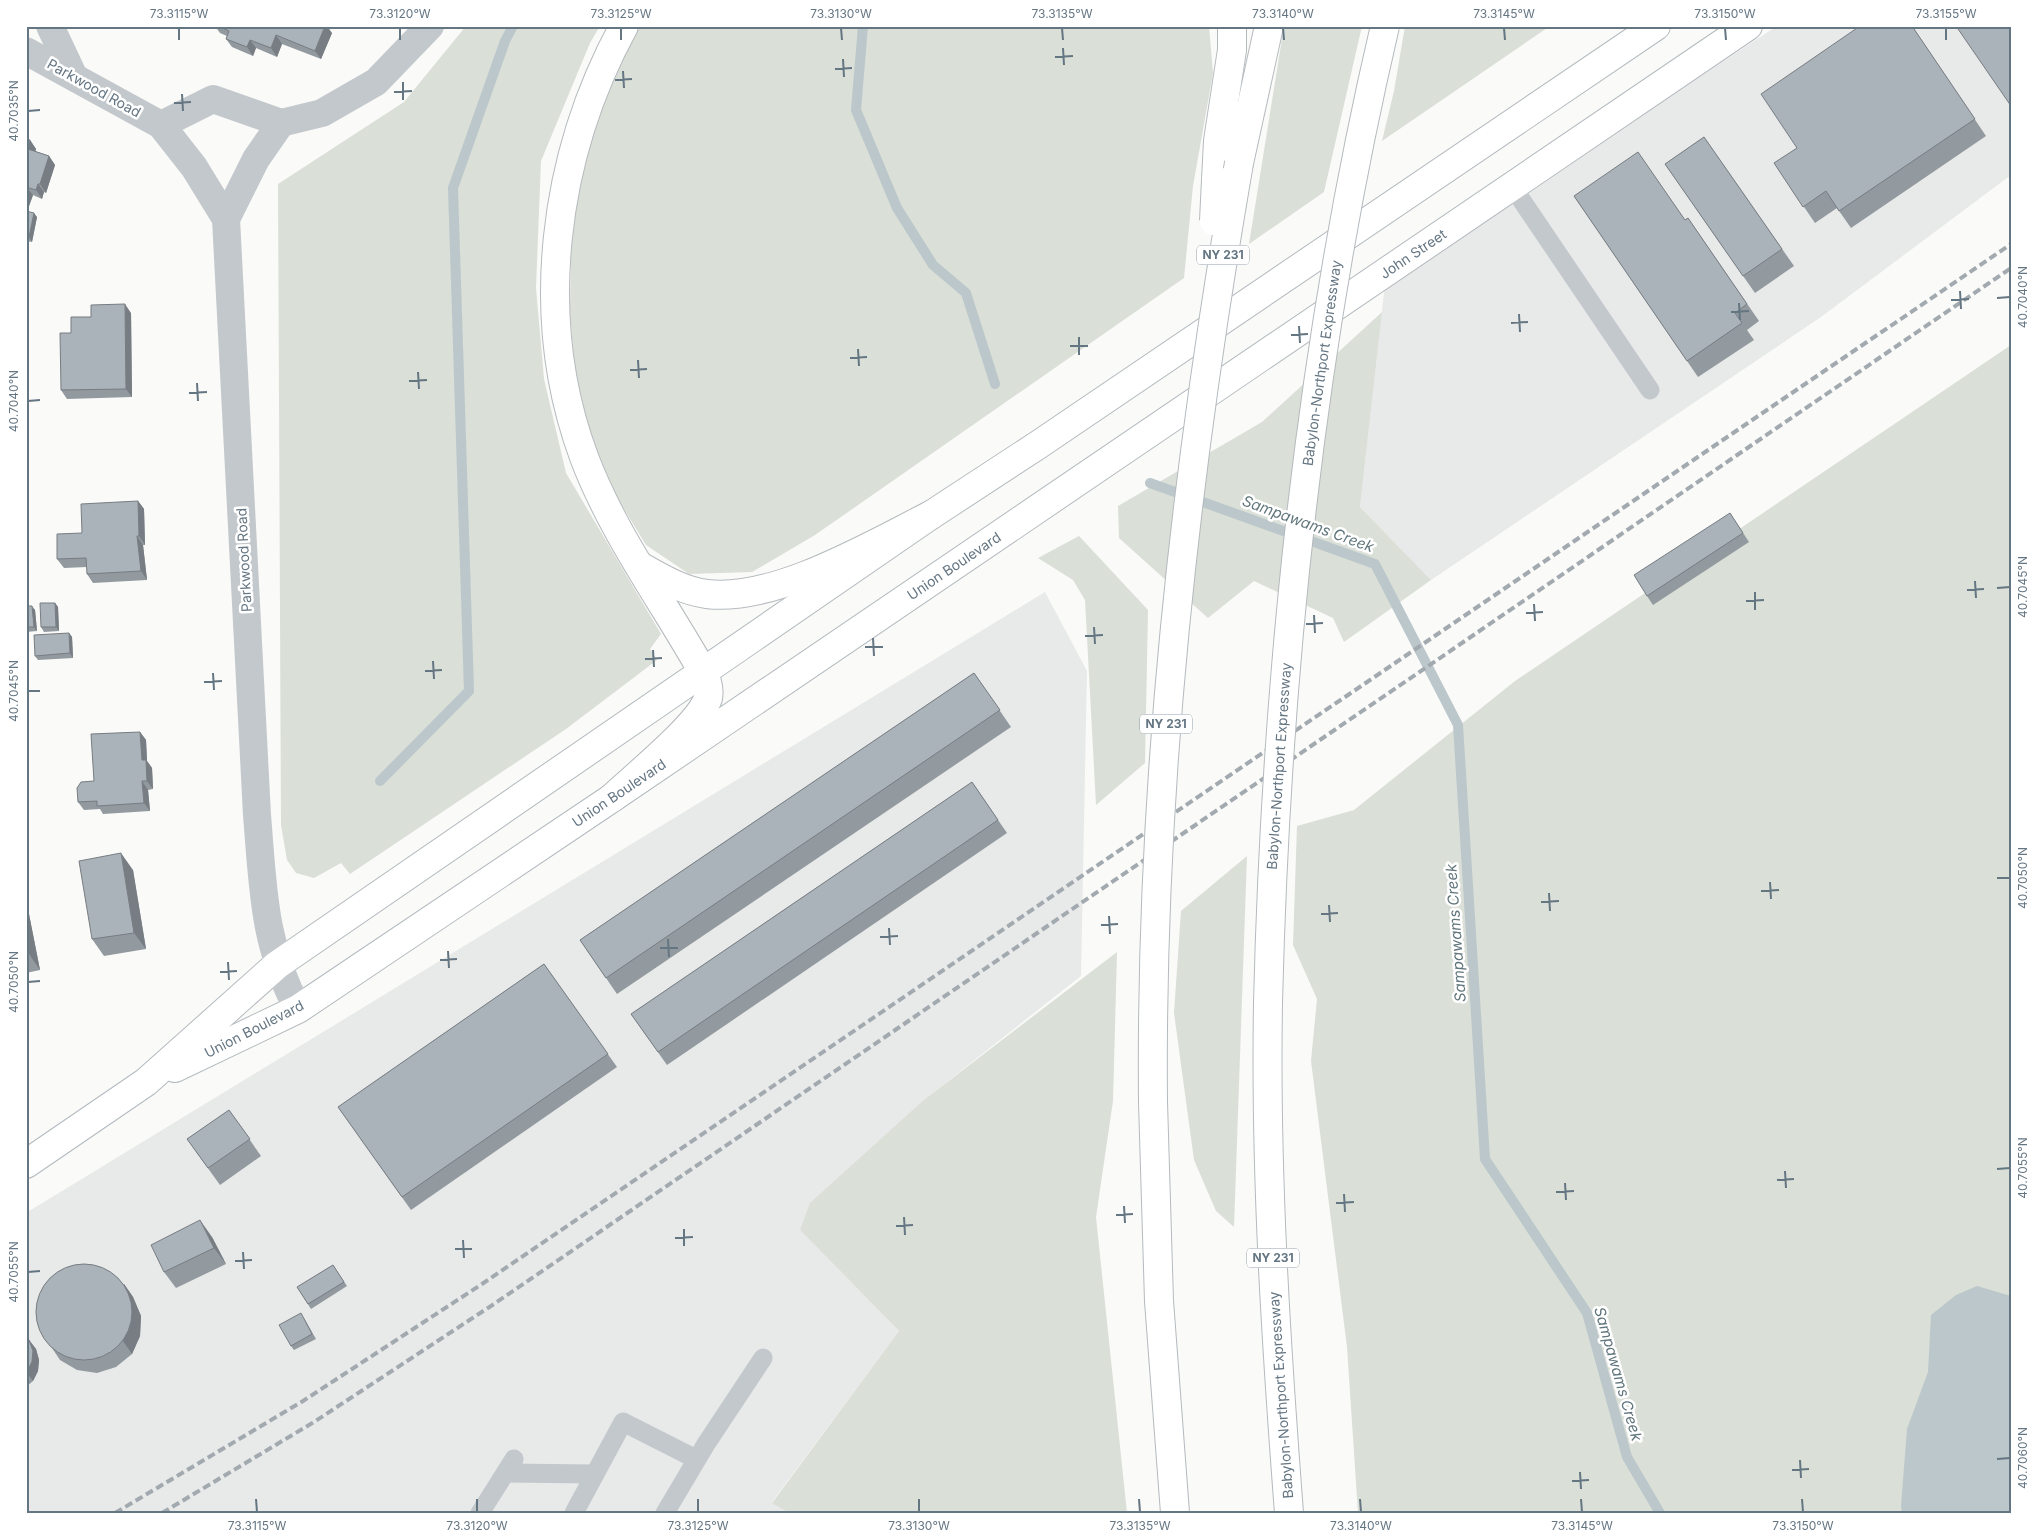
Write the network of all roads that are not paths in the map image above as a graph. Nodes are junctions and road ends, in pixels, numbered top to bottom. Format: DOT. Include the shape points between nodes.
graph roads {
  1 [pos="50,26"];
  2 [pos="430,26"];
  3 [pos="624,26"];
  4 [pos="1232,26"];
  5 [pos="1269,26"];
  6 [pos="1386,26"];
  7 [pos="1656,26"];
  8 [pos="1748,26"];
  9 [pos="26,50"];
  10 [pos="74,77"];
  11 [pos="281,123"];
  12 [pos="161,125"];
  13 [pos="1512,186"];
  14 [pos="226,220"];
  15 [pos="1208,347"];
  16 [pos="1650,390"];
  17 [pos="1079,481"];
  18 [pos="932,515"];
  19 [pos="638,565"];
  20 [pos="703,672"];
  21 [pos="612,798"];
  22 [pos="277,965"];
  23 [pos="298,1009"];
  24 [pos="146,1082"];
  25 [pos="26,1164"];
  26 [pos="763,1358"];
  27 [pos="696,1459"];
  28 [pos="594,1474"];
  29 [pos="480,1513"];
  30 [pos="574,1513"];
  31 [pos="665,1513"];
  32 [pos="1175,1513"];
  33 [pos="1288,1513"];
  1 -- 10 [label="street"];
  2 -- 11 [label="street" via="376,82 322,113"];
  3 -- 19 [label="main road" via="596,84 570,162 558,234 555,304 562,368 576,433 596,486"];
  4 -- 15 [label="main road, bridge" via="1232,50 1218,141"];
  5 -- 15 [label="main road, NY 231, bridge" via="1239,164"];
  6 -- 33 [label="main road, Babylon-Northport Expressway / NY 231, bridge" via="1355,162 1321,361 1289,622 1273,842 1268,1003 1268,1181"];
  7 -- 18 [label="main road, Union Boulevard"];
  8 -- 13 [label="main road, John Street"];
  9 -- 10 [label="street, Parkwood Road"];
  10 -- 12 [label="street, Parkwood Road"];
  11 -- 12 [label="street" via="214,99"];
  11 -- 14 [label="street" via="256,159"];
  12 -- 14 [label="street, Parkwood Road" via="194,167"];
  13 -- 16 [label="lane"];
  13 -- 17 [label="main road, John Street"];
  14 -- 22 [label="street, Parkwood Road" via="257,815 266,916"];
  15 -- 32 [label="main road, NY 231, bridge" via="1176,604 1156,889 1152,1028 1159,1301"];
  17 -- 21 [label="main road, Union Boulevard"];
  18 -- 19 [label="main road" via="824,567 750,592 706,594 684,588"];
  18 -- 20 [label="main road, Union Boulevard"];
  19 -- 20 [label="main road"];
  20 -- 21 [label="main road" via="708,696 696,719"];
  20 -- 22 [label="main road, Union Boulevard"];
  21 -- 23 [label="main road, Union Boulevard"];
  22 -- 23 [label="street, Parkwood Road"];
  22 -- 24 [label="main road, Union Boulevard"];
  23 -- 24 [label="main road, Union Boulevard"];
  24 -- 25 [label="main road, Union Boulevard"];
  26 -- 27 [label="lane"];
  27 -- 28 [label="lane" via="623,1422"];
  27 -- 31 [label="lane"];
  28 -- 29 [label="lane" via="510,1466"];
  28 -- 30 [label="lane"];
}
